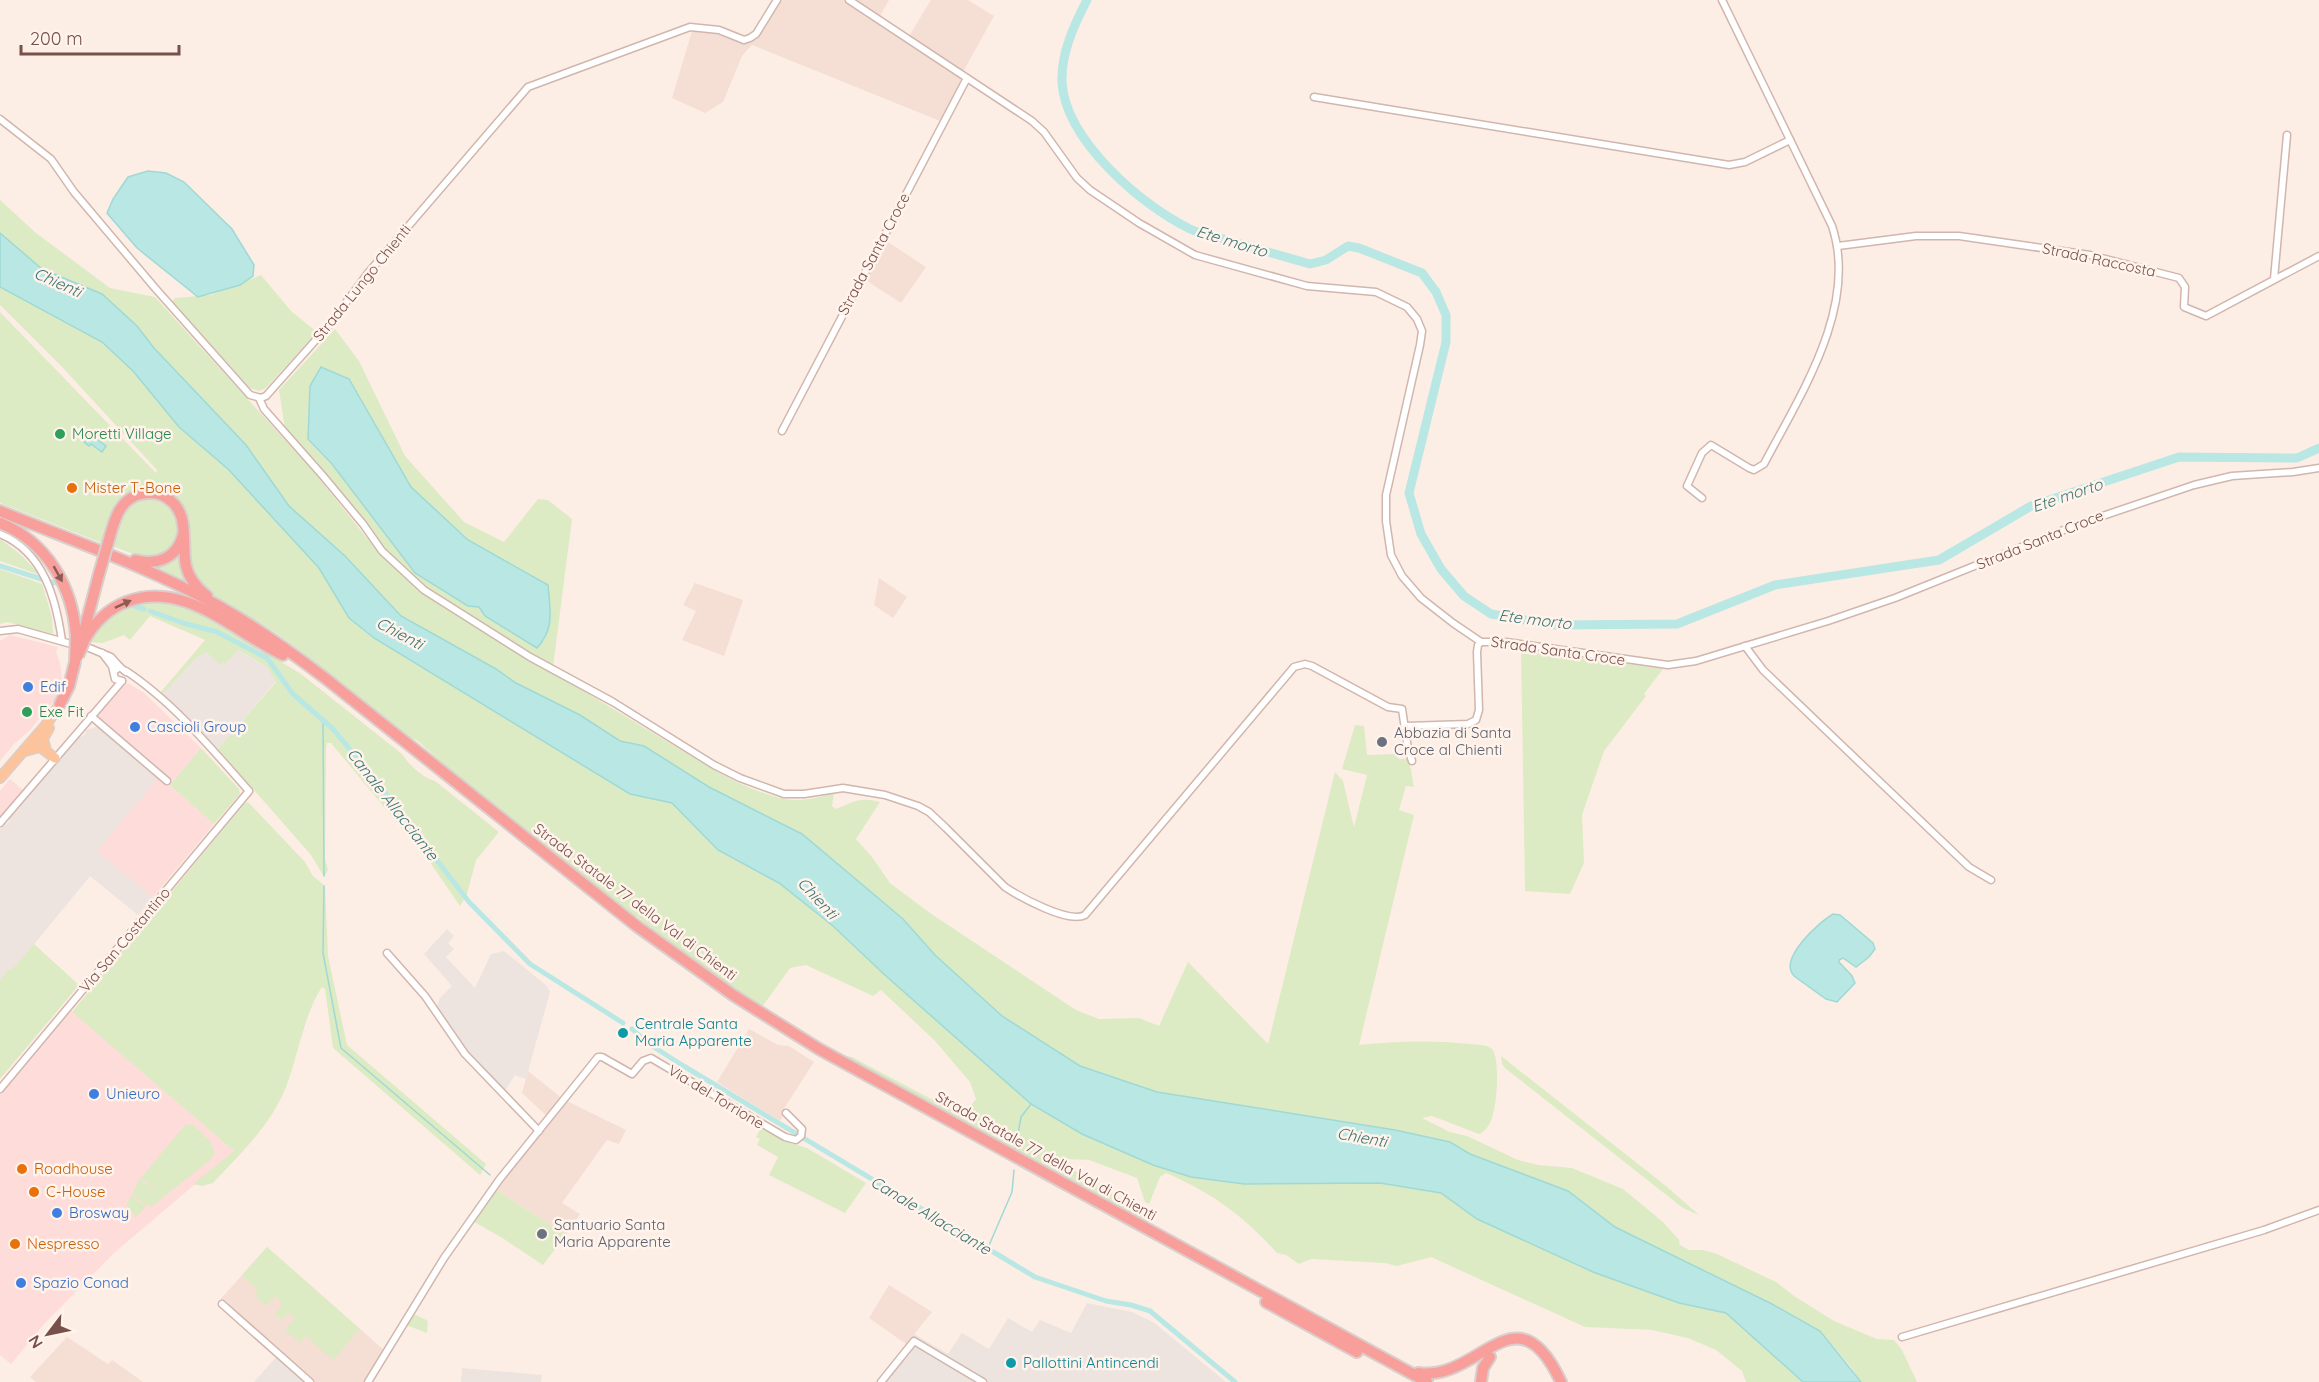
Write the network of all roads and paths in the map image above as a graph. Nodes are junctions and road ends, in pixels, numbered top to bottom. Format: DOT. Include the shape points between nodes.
graph roads {
  1 [pos="777,0"];
  2 [pos="849,0"];
  3 [pos="1722,0"];
  4 [pos="967,78"];
  5 [pos="1314,97"];
  6 [pos="0,119"];
  7 [pos="2287,135"];
  8 [pos="1790,140"];
  9 [pos="1838,246"];
  10 [pos="2319,256"];
  11 [pos="2274,279"];
  12 [pos="259,399"];
  13 [pos="782,431"];
  14 [pos="2319,468"];
  15 [pos="1702,498"];
  16 [pos="0,511"];
  17 [pos="0,520"];
  18 [pos="34,525"];
  19 [pos="184,532"];
  20 [pos="0,534"];
  21 [pos="0,631"];
  22 [pos="62,641"];
  23 [pos="80,641"];
  24 [pos="1481,642"];
  25 [pos="1745,646"];
  26 [pos="285,652"];
  27 [pos="118,671"];
  28 [pos="124,679"];
  29 [pos="139,681"];
  30 [pos="110,693"];
  31 [pos="57,708"];
  32 [pos="91,716"];
  33 [pos="1406,726"];
  34 [pos="46,750"];
  35 [pos="22,752"];
  36 [pos="55,758"];
  37 [pos="1412,761"];
  38 [pos="0,770"];
  39 [pos="0,778"];
  40 [pos="167,781"];
  41 [pos="0,823"];
  42 [pos="1991,880"];
  43 [pos="387,953"];
  44 [pos="0,1089"];
  45 [pos="786,1113"];
  46 [pos="539,1131"];
  47 [pos="2319,1210"];
  48 [pos="1165,1243"];
  49 [pos="222,1304"];
  50 [pos="1309,1317"];
  51 [pos="1902,1337"];
  52 [pos="1494,1352"];
  53 [pos="310,1382"];
  54 [pos="368,1382"];
  55 [pos="881,1382"];
  56 [pos="983,1382"];
  57 [pos="1413,1382"];
  58 [pos="1427,1382"];
  59 [pos="1481,1382"];
  60 [pos="1561,1382"];
  1 -- 12 [label="street, Strada Lungo Chienti" via="750,38 744,40 712,28 690,27 528,87 368,273 330,324 266,396"];
  2 -- 4 [label="street, Strada Santa Croce"];
  3 -- 8 [label="street"];
  4 -- 13 [label="street, Strada Santa Croce"];
  4 -- 24 [label="street, Strada Santa Croce" via="1032,121 1090,190 1139,224 1195,255 1307,286 1376,292 1407,307 1422,331 1386,495 1391,555 1420,598"];
  5 -- 8 [label="street" via="1729,165 1745,162"];
  6 -- 12 [label="street" via="51,159 155,288 250,395"];
  7 -- 11 [label="street"];
  8 -- 9 [label="street"];
  9 -- 11 [label="street, Strada Raccosta" via="1916,236 1959,236 2090,255 2179,279 2185,287 2184,307 2206,316"];
  9 -- 15 [label="street" via="1837,288 1824,344 1764,464 1754,470 1711,445 1702,453 1687,486"];
  10 -- 11 [label="street, Strada Raccosta"];
  12 -- 33 [label="street" via="382,551 424,590 530,657 740,778 784,794 843,788 918,806 929,812 1005,887 1072,918 1085,915 1294,667 1312,666 1388,708 1402,709"];
  14 -- 25 [label="street, Strada Santa Croce" via="2232,476 2194,485 2076,525 1895,598"];
  16 -- 18 [label="highway, Strada Statale 77 della Val di Chienti"];
  17 -- 23 [label="highway, one-way" via="31,541 52,563 72,606"];
  17 -- 26 [label="highway, Strada Statale 77 della Val di Chienti" via="197,601"];
  18 -- 19 [label="highway" via="50,527 150,563 172,554"];
  18 -- 26 [label="highway, Strada Statale 77 della Val di Chienti" via="175,583 226,610"];
  19 -- 23 [label="highway, bridge" via="183,518 175,504 162,495 148,493 132,497 122,505"];
  19 -- 26 [label="highway" via="186,565 201,591 267,632"];
  20 -- 22 [label="street" via="24,550 44,574 57,608"];
  21 -- 22 [label="street" via="18,629"];
  22 -- 23 [label="street"];
  23 -- 26 [label="highway, one-way" via="118,605 135,598 162,596 205,610 261,644"];
  23 -- 27 [label="street" via="114,659"];
  23 -- 31 [label="highway, bridge" via="69,686"];
  24 -- 25 [label="street, Strada Santa Croce" via="1506,642 1668,665"];
  24 -- 33 [label="street" via="1477,652 1476,720"];
  25 -- 42 [label="street" via="1763,670 1960,859"];
  26 -- 48 [label="highway, Strada Statale 77 della Val di Chienti" via="638,927 733,995 822,1054"];
  27 -- 28 [label="street"];
  27 -- 28 [label="street" via="118,681"];
  27 -- 29 [label="street"];
  27 -- 30 [label="street"];
  28 -- 29 [label="street"];
  28 -- 30 [label="street"];
  29 -- 44 [label="street, Via San Costantino" via="210,747 249,791"];
  30 -- 32 [label="street"];
  31 -- 34 [label="main road" via="43,739"];
  31 -- 35 [label="main road"];
  31 -- 38 [label="main road"];
  32 -- 36 [label="street"];
  32 -- 40 [label="street"];
  33 -- 37 [label="street"];
  34 -- 35 [label="main road" via="35,747"];
  34 -- 36 [label="main road"];
  35 -- 39 [label="main road"];
  36 -- 41 [label="street"];
  43 -- 46 [label="street" via="425,996 465,1054"];
  45 -- 46 [label="street, Via del Torrione" via="803,1132 796,1140 648,1058 632,1074 598,1057"];
  46 -- 54 [label="street, Via del Torrione" via="444,1258"];
  47 -- 51 [label="street" via="2278,1226"];
  48 -- 50 [label="highway, Strada Statale 77 della Val di Chienti"];
  48 -- 57 [label="highway, Strada Statale 77 della Val di Chienti"];
  49 -- 53 [label="street"];
  50 -- 52 [label="highway" via="1432,1377 1462,1373"];
  50 -- 58 [label="highway, Strada Statale 77 della Val di Chienti"];
  52 -- 59 [label="highway" via="1483,1368"];
  52 -- 60 [label="highway" via="1514,1343 1538,1348 1550,1360"];
  55 -- 56 [label="street" via="914,1341"];
}
